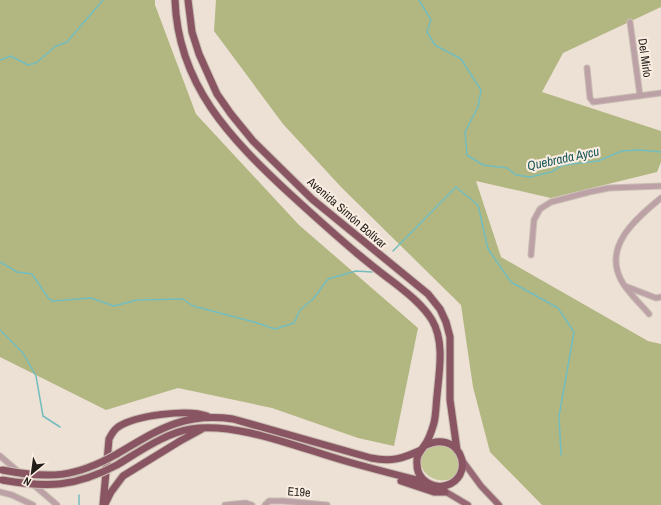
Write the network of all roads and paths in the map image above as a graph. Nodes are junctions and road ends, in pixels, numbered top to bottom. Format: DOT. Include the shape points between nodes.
graph roads {
  1 [pos="175,0"];
  2 [pos="188,0"];
  3 [pos="630,22"];
  4 [pos="587,68"];
  5 [pos="661,93"];
  6 [pos="640,96"];
  7 [pos="661,186"];
  8 [pos="661,198"];
  9 [pos="531,255"];
  10 [pos="624,286"];
  11 [pos="661,297"];
  12 [pos="649,314"];
  13 [pos="211,417"];
  14 [pos="204,428"];
  15 [pos="422,448"];
  16 [pos="457,450"];
  17 [pos="0,456"];
  18 [pos="343,460"];
  19 [pos="462,460"];
  20 [pos="1,470"];
  21 [pos="1,480"];
  22 [pos="426,482"];
  23 [pos="437,486"];
  24 [pos="0,492"];
  25 [pos="445,492"];
  26 [pos="267,503"];
  27 [pos="33,505"];
  28 [pos="57,505"];
  29 [pos="104,505"];
  30 [pos="225,505"];
  31 [pos="252,505"];
  32 [pos="327,505"];
  33 [pos="468,505"];
  34 [pos="498,505"];
  1 -- 15 [label="highway, Avenida Simón Bolívar" via="179,33 187,63 214,114 263,169 334,234 418,302 433,322 437,332 439,372 434,422"];
  2 -- 16 [label="highway, Avenida Simón Bolívar" via="192,32 217,94 253,141 312,200 428,294 440,309 450,337 450,400"];
  3 -- 6 [label="street, Del Mirlo"];
  4 -- 6 [label="street" via="591,101 596,103"];
  5 -- 6 [label="street"];
  7 -- 9 [label="street" via="609,188 551,202 540,209 534,220"];
  8 -- 10 [label="street" via="634,221 620,242 618,268"];
  10 -- 11 [label="street" via="656,298"];
  10 -- 12 [label="street"];
  13 -- 15 [label="highway" via="233,419 384,460 396,460"];
  13 -- 20 [label="highway, bridge" via="177,422 152,433 98,465 74,472 48,476"];
  13 -- 29 [label="highway" via="199,413 178,412 133,421 118,427 109,439"];
  14 -- 18 [label="highway" via="251,434"];
  14 -- 21 [label="highway, bridge" via="175,433 98,475 74,482 48,486"];
  14 -- 29 [label="highway" via="124,476"];
  15 -- 16 [label="highway" via="432,442 442,441"];
  15 -- 22 [label="highway" via="416,463 417,470"];
  16 -- 19 [label="highway"];
  17 -- 28 [label="street"];
  18 -- 22 [label="highway"];
  18 -- 25 [label="highway" via="355,467 434,492"];
  19 -- 23 [label="highway" via="460,474 456,479 450,484"];
  19 -- 34 [label="main road"];
  22 -- 23 [label="highway"];
  23 -- 25 [label="main road"];
  24 -- 27 [label="street"];
  25 -- 33 [label="main road"];
  26 -- 32 [label="street, E19e" via="296,501"];
  30 -- 31 [label="street"];
}
